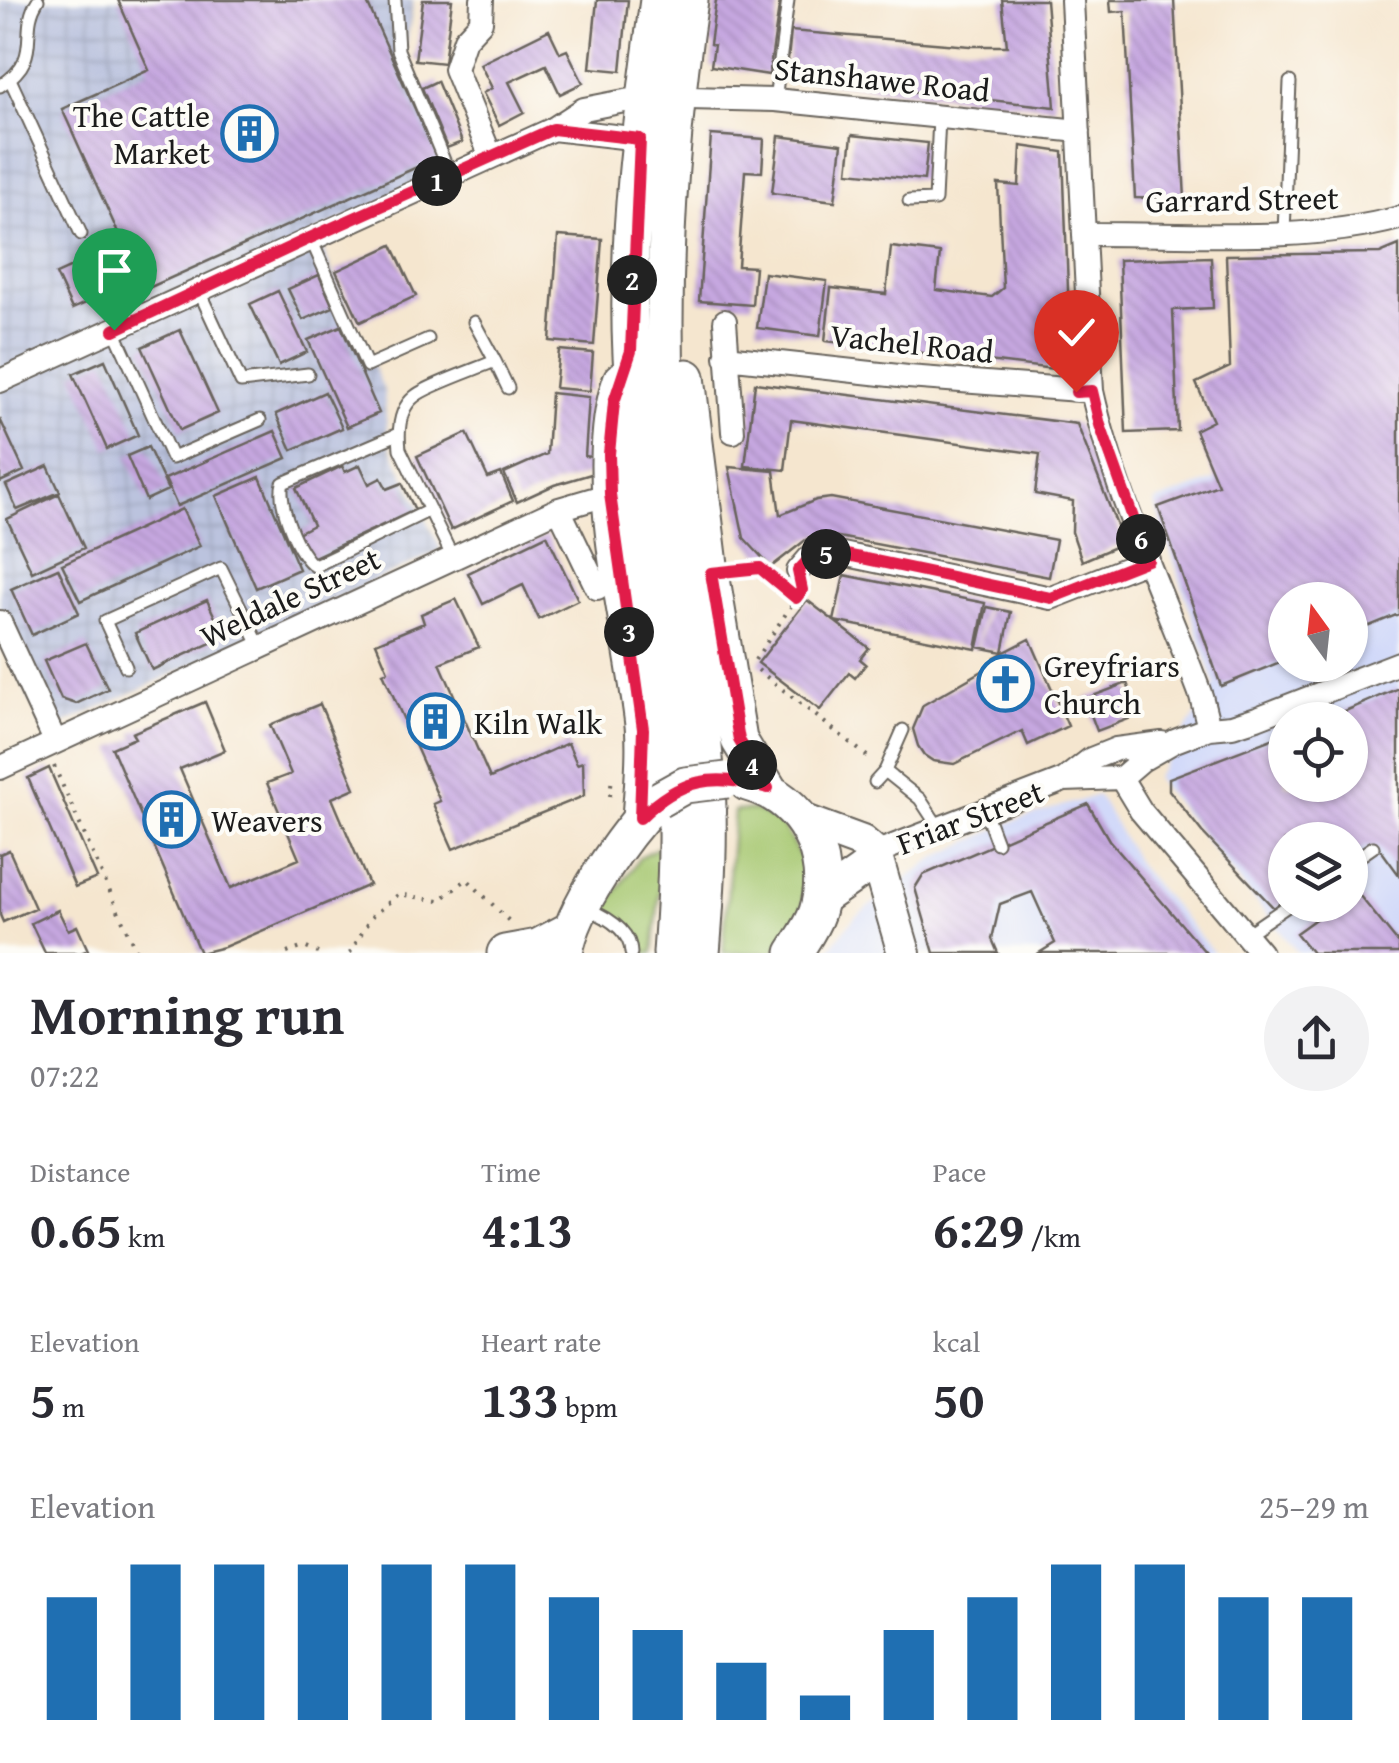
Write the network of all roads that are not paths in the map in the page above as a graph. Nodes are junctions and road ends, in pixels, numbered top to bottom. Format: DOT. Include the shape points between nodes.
graph roads {
  1 [pos="38,0"];
  2 [pos="395,0"];
  3 [pos="482,0"];
  4 [pos="658,0"];
  5 [pos="690,0"];
  6 [pos="788,0"];
  7 [pos="1072,0"];
  8 [pos="5,82"];
  9 [pos="1290,82"];
  10 [pos="668,90"];
  11 [pos="775,100"];
  12 [pos="939,118"];
  13 [pos="553,129"];
  14 [pos="1079,131"];
  15 [pos="640,139"];
  16 [pos="491,157"];
  17 [pos="450,176"];
  18 [pos="909,201"];
  19 [pos="1399,218"];
  20 [pos="1284,233"];
  21 [pos="81,234"];
  22 [pos="1085,234"];
  23 [pos="310,238"];
  24 [pos="198,289"];
  25 [pos="666,299"];
  26 [pos="725,321"];
  27 [pos="474,322"];
  28 [pos="114,330"];
  29 [pos="428,340"];
  30 [pos="631,351"];
  31 [pos="726,357"];
  32 [pos="495,361"];
  33 [pos="308,374"];
  34 [pos="0,381"];
  35 [pos="508,388"];
  36 [pos="1092,391"];
  37 [pos="260,420"];
  38 [pos="733,432"];
  39 [pos="398,434"];
  40 [pos="610,494"];
  41 [pos="430,510"];
  42 [pos="559,510"];
  43 [pos="454,558"];
  44 [pos="1148,560"];
  45 [pos="798,571"];
  46 [pos="598,588"];
  47 [pos="0,622"];
  48 [pos="260,647"];
  49 [pos="1399,662"];
  50 [pos="126,667"];
  51 [pos="1209,728"];
  52 [pos="903,730"];
  53 [pos="1175,741"];
  54 [pos="50,744"];
  55 [pos="0,768"];
  56 [pos="886,771"];
  57 [pos="1122,778"];
  58 [pos="1064,780"];
  59 [pos="875,782"];
  60 [pos="768,788"];
  61 [pos="649,809"];
  62 [pos="985,811"];
  63 [pos="805,821"];
  64 [pos="939,828"];
  65 [pos="997,843"];
  66 [pos="1373,847"];
  67 [pos="1368,850"];
  68 [pos="875,854"];
  69 [pos="820,900"];
  70 [pos="1273,922"];
  71 [pos="572,930"];
  72 [pos="1253,944"];
  73 [pos="514,952"];
  74 [pos="630,953"];
  75 [pos="672,953"];
  76 [pos="702,953"];
  77 [pos="794,953"];
  78 [pos="904,953"];
  1 -- 8 [label="lane" via="30,13 30,51"];
  2 -- 17 [label="lane" via="398,50"];
  3 -- 16 [label="street" via="480,22 464,39 454,69"];
  4 -- 10 [label="main road"];
  5 -- 10 [label="main road"];
  6 -- 11 [label="lane"];
  7 -- 14 [label="street"];
  8 -- 21 [label="lane"];
  9 -- 20 [label="lane"];
  10 -- 11 [label="street, Stanshawe Road"];
  10 -- 13 [label="street, Stanshawe Road" via="584,109"];
  10 -- 15 [label="main road"];
  10 -- 25 [label="main road"];
  11 -- 12 [label="street, Stanshawe Road"];
  12 -- 14 [label="street, Stanshawe Road"];
  12 -- 18 [label="lane" via="935,200"];
  13 -- 15 [label="street"];
  13 -- 16 [label="street, Stanshawe Road"];
  14 -- 22 [label="street"];
  15 -- 30 [label="main road"];
  16 -- 17 [label="street, Stanshawe Road"];
  17 -- 23 [label="street, Stanshawe Road"];
  19 -- 20 [label="street, Garrard Street" via="1356,229"];
  20 -- 22 [label="street, Garrard Street"];
  22 -- 36 [label="street"];
  23 -- 24 [label="street, Stanshawe Road"];
  23 -- 29 [label="lane" via="367,366"];
  24 -- 28 [label="street, Stanshawe Road"];
  24 -- 33 [label="lane" via="241,382"];
  25 -- 60 [label="main road" via="687,379 739,740"];
  25 -- 76 [label="main road" via="672,471 706,774"];
  26 -- 31 [label="street"];
  27 -- 32 [label="lane"];
  28 -- 34 [label="street, Stanshawe Road"];
  28 -- 37 [label="lane" via="172,458"];
  30 -- 40 [label="main road" via="614,402"];
  30 -- 75 [label="main road" via="672,741"];
  31 -- 36 [label="street, Vachel Road"];
  31 -- 38 [label="street"];
  32 -- 35 [label="lane"];
  32 -- 39 [label="lane" via="414,397"];
  36 -- 44 [label="street"];
  39 -- 41 [label="lane"];
  39 -- 41 [label="lane" via="282,483 280,498 306,560 316,566"];
  40 -- 42 [label="street, Weldale Street"];
  40 -- 61 [label="main road"];
  41 -- 43 [label="lane"];
  42 -- 43 [label="street, Weldale Street"];
  42 -- 46 [label="street"];
  43 -- 48 [label="street, Weldale Street"];
  44 -- 45 [label="street" via="1051,598 833,552 810,558"];
  44 -- 51 [label="street"];
  47 -- 54 [label="street"];
  48 -- 50 [label="lane" via="221,568 105,622"];
  48 -- 54 [label="street, Weldale Street"];
  49 -- 51 [label="street, Friar Street" via="1257,718"];
  51 -- 53 [label="street, Friar Street"];
  52 -- 56 [label="lane"];
  53 -- 57 [label="street, Friar Street"];
  53 -- 58 [label="street, Friar Street" via="1116,749"];
  54 -- 55 [label="street, Weldale Street"];
  56 -- 59 [label="lane"];
  56 -- 64 [label="lane" via="920,799"];
  57 -- 58 [label="street, Friar Street"];
  57 -- 72 [label="street" via="1141,811"];
  58 -- 62 [label="street, Friar Street"];
  60 -- 61 [label="main road, bridge" via="727,780 685,785"];
  60 -- 63 [label="main road"];
  61 -- 71 [label="main road"];
  62 -- 64 [label="street, Friar Street"];
  62 -- 65 [label="lane"];
  63 -- 68 [label="street, Friar Street"];
  63 -- 69 [label="main road" via="820,862"];
  64 -- 68 [label="street, Friar Street"];
  66 -- 67 [label="lane"];
  68 -- 69 [label="street, Friar Street"];
  68 -- 78 [label="street"];
  69 -- 77 [label="main road"];
  70 -- 72 [label="lane"];
  71 -- 73 [label="main road"];
  71 -- 74 [label="lane" via="596,912 624,932"];
}
